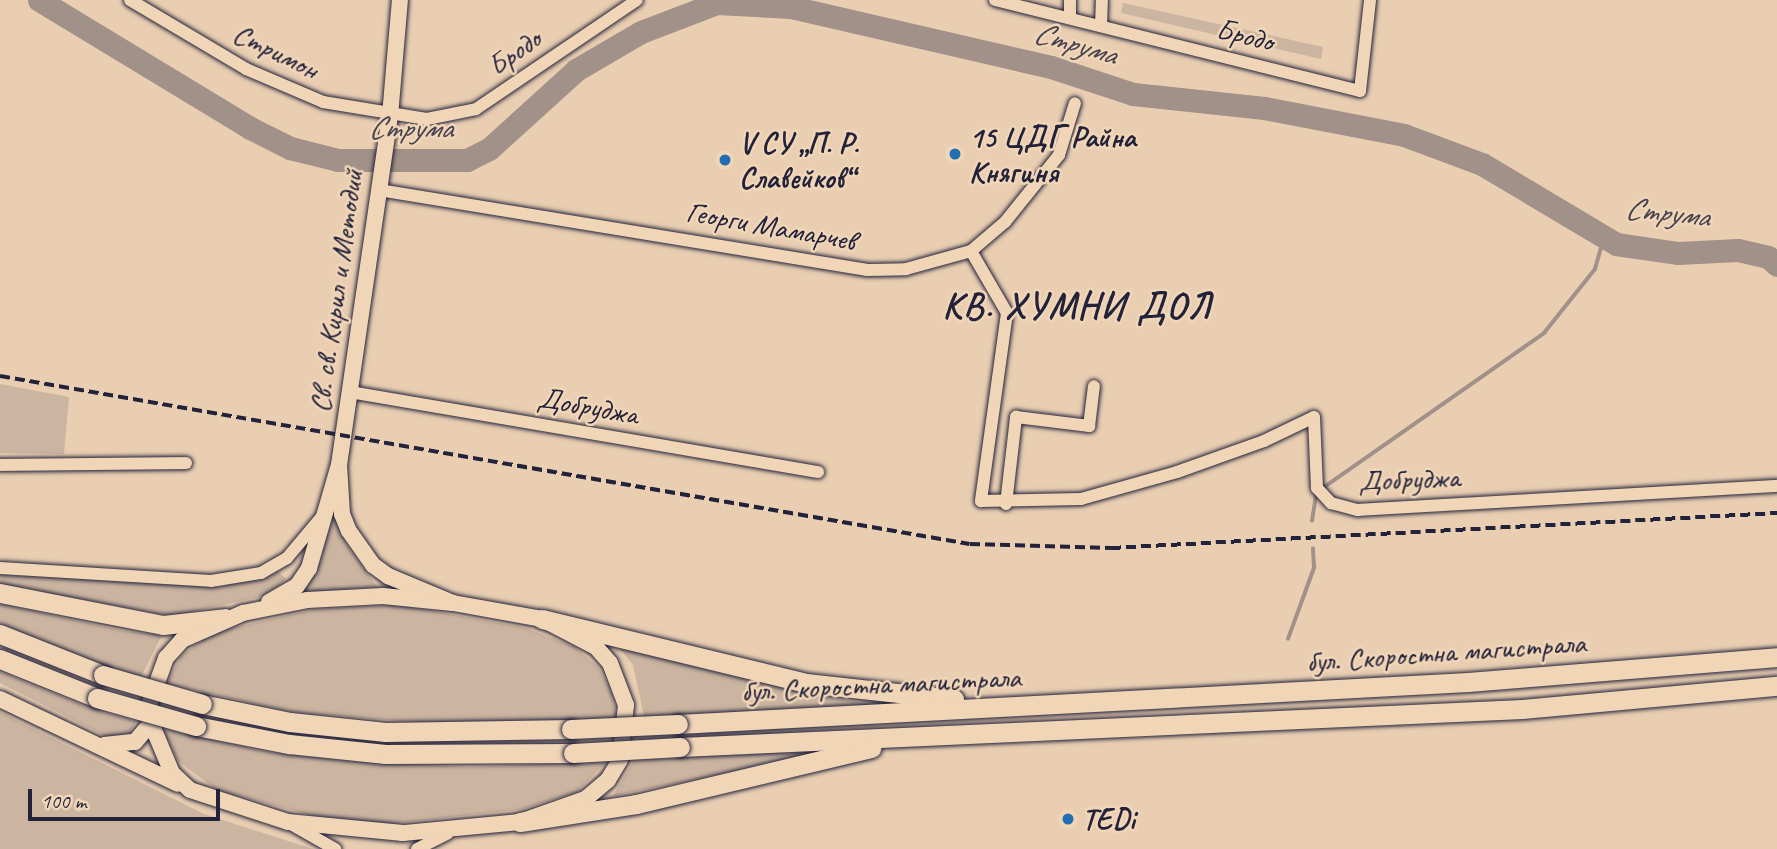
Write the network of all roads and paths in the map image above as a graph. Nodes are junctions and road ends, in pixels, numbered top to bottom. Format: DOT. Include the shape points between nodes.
graph roads {
  1 [pos="130,0"];
  2 [pos="400,0"];
  3 [pos="637,0"];
  4 [pos="995,0"];
  5 [pos="1070,0"];
  6 [pos="1102,0"];
  7 [pos="1370,0"];
  8 [pos="1070,18"];
  9 [pos="1101,26"];
  10 [pos="1075,103"];
  11 [pos="411,119"];
  12 [pos="389,123"];
  13 [pos="380,182"];
  14 [pos="971,251"];
  15 [pos="1094,386"];
  16 [pos="350,393"];
  17 [pos="186,463"];
  18 [pos="0,465"];
  19 [pos="339,466"];
  20 [pos="818,472"];
  21 [pos="1777,486"];
  22 [pos="1006,504"];
  23 [pos="328,508"];
  24 [pos="0,568"];
  25 [pos="0,593"];
  26 [pos="453,603"];
  27 [pos="234,616"];
  28 [pos="542,619"];
  29 [pos="0,634"];
  30 [pos="1777,657"];
  31 [pos="0,659"];
  32 [pos="1777,686"];
  33 [pos="0,699"];
  34 [pos="1039,706"];
  35 [pos="151,723"];
  36 [pos="916,737"];
  37 [pos="92,742"];
  38 [pos="190,790"];
  39 [pos="288,822"];
  40 [pos="520,822"];
  41 [pos="458,831"];
  42 [pos="335,849"];
  43 [pos="417,849"];
  1 -- 12 [label="street, Стримон" via="246,69 323,102"];
  2 -- 12 [label="main road, Св. св. Кирил и Методий"];
  3 -- 11 [label="street, Бродо" via="476,109 441,118"];
  4 -- 8 [label="street, Бродо"];
  5 -- 8 [label="street"];
  6 -- 9 [label="street"];
  7 -- 9 [label="street, Бродо" via="1360,91"];
  8 -- 9 [label="street, Бродо"];
  10 -- 14 [label="street, Георги Мамарчев" via="1059,155 1035,189"];
  11 -- 12 [label="street, Стримон"];
  12 -- 13 [label="main road, Св. св. Кирил и Методий"];
  13 -- 14 [label="street, Георги Мамарчев" via="867,270 906,268"];
  13 -- 16 [label="main road, Св. св. Кирил и Методий"];
  14 -- 22 [label="street" via="1007,313 982,501"];
  15 -- 22 [label="street" via="1089,426 1016,417"];
  16 -- 19 [label="main road, Св. св. Кирил и Методий"];
  16 -- 20 [label="street, Добруджа"];
  17 -- 18 [label="street"];
  19 -- 23 [label="main road, Св. св. Кирил и Методий"];
  19 -- 26 [label="main road, Св. св. Кирил и Методий" via="342,514 373,565 407,586"];
  21 -- 22 [label="street, Добруджа" via="1358,510 1319,492 1314,417 1264,441 1081,499"];
  23 -- 24 [label="street" via="287,558 261,573 211,581"];
  23 -- 27 [label="main road, Св. св. Кирил и Методий" via="309,568 297,586"];
  25 -- 27 [label="highway" via="163,625"];
  26 -- 27 [label="main road" via="383,596 307,600"];
  26 -- 28 [label="main road"];
  27 -- 35 [label="main road, Св. св. Кирил и Методий" via="182,640 166,658 154,685"];
  28 -- 34 [label="highway" via="806,683"];
  28 -- 40 [label="main road" via="577,635 610,663 626,705 626,739 608,780 585,799"];
  29 -- 34 [label="highway, бул. Скоростна магистрала, bridge" via="103,676 202,704 290,722 385,732 571,729"];
  30 -- 34 [label="highway, бул. Скоростна магистрала" via="1482,681"];
  31 -- 36 [label="highway, бул. Скоростна магистрала, bridge" via="97,698 196,726 289,744 385,754 573,753"];
  32 -- 36 [label="highway, бул. Скоростна магистрала" via="1522,709"];
  33 -- 37 [label="main road"];
  35 -- 37 [label="main road" via="126,746"];
  35 -- 38 [label="main road" via="163,758"];
  36 -- 40 [label="highway" via="636,804"];
  37 -- 38 [label="main road"];
  38 -- 39 [label="main road"];
  39 -- 41 [label="main road" via="357,831"];
  39 -- 42 [label="street"];
  40 -- 41 [label="main road"];
  41 -- 43 [label="street" via="437,836"];
}
